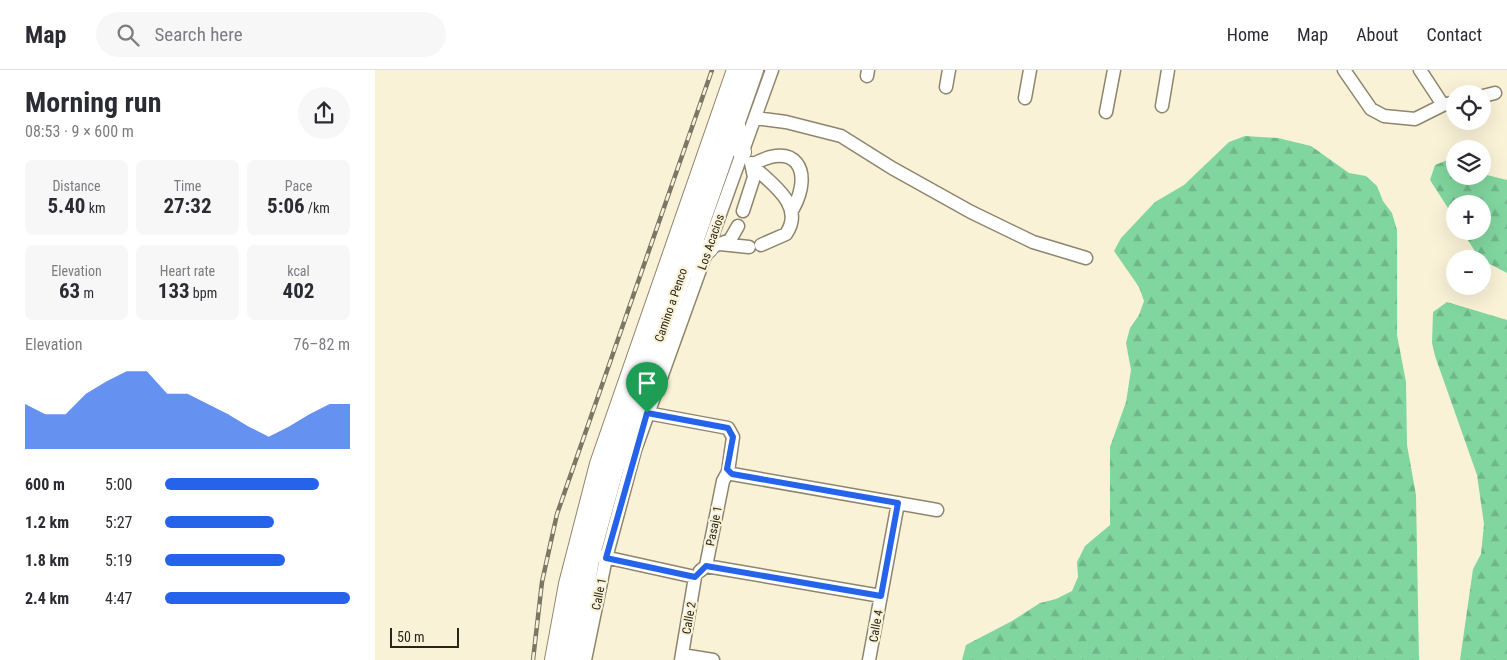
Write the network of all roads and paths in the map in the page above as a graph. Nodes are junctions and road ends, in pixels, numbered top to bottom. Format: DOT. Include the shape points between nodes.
graph roads {
  1 [pos="735,70"];
  2 [pos="754,70"];
  3 [pos="772,70"];
  4 [pos="949,70"];
  5 [pos="1030,70"];
  6 [pos="1114,70"];
  7 [pos="1168,70"];
  8 [pos="1344,70"];
  9 [pos="1420,70"];
  10 [pos="946,87"];
  11 [pos="1025,98"];
  12 [pos="1446,100"];
  13 [pos="1446,104"];
  14 [pos="1162,106"];
  15 [pos="1106,112"];
  16 [pos="755,118"];
  17 [pos="736,119"];
  18 [pos="747,158"];
  19 [pos="793,209"];
  20 [pos="743,211"];
  21 [pos="738,226"];
  22 [pos="714,246"];
  23 [pos="1086,258"];
  24 [pos="682,275"];
  25 [pos="647,413"];
  26 [pos="728,472"];
  27 [pos="898,503"];
  28 [pos="937,510"];
  29 [pos="591,554"];
  30 [pos="706,566"];
  31 [pos="695,577"];
  32 [pos="881,596"];
  33 [pos="681,657"];
  34 [pos="555,660"];
  35 [pos="572,660"];
  36 [pos="585,660"];
  37 [pos="713,660"];
  38 [pos="869,660"];
  1 -- 29 [label="highway, Camino a Penco" via="606,442"];
  2 -- 17 [label="highway, Camino a Penco"];
  3 -- 16 [label="street, Los Acacios"];
  4 -- 10 [label="street"];
  5 -- 11 [label="street"];
  6 -- 15 [label="street"];
  7 -- 14 [label="street"];
  8 -- 13 [label="street" via="1369,106 1379,114 1415,119"];
  9 -- 12 [label="street"];
  16 -- 18 [label="street, Los Acacios"];
  16 -- 23 [label="street" via="841,136 971,212 1033,242"];
  17 -- 18 [label="highway" via="737,139"];
  17 -- 24 [label="highway, Camino a Penco"];
  18 -- 19 [label="street"];
  18 -- 19 [label="street" via="777,155 796,162 803,180"];
  18 -- 20 [label="street" via="754,177"];
  18 -- 22 [label="street, Los Acacios"];
  19 -- 22 [label="street" via="786,234 755,246"];
  21 -- 22 [label="street" via="733,237"];
  22 -- 24 [label="highway"];
  22 -- 25 [label="street, Los Acacios"];
  24 -- 29 [label="highway, Camino a Penco" via="614,470"];
  25 -- 26 [label="street, Pasaje 1" via="728,428 733,437"];
  25 -- 29 [label="street, Calle 1"];
  26 -- 27 [label="street"];
  26 -- 30 [label="street, Pasaje 1" via="723,481"];
  27 -- 28 [label="street"];
  27 -- 32 [label="street, Calle 4"];
  29 -- 31 [label="street"];
  29 -- 34 [label="highway, Camino a Penco"];
  29 -- 35 [label="highway, Camino a Penco"];
  29 -- 36 [label="street, Calle 1"];
  30 -- 31 [label="street"];
  30 -- 32 [label="street"];
  31 -- 33 [label="street, Calle 2"];
  32 -- 38 [label="street, Calle 4"];
  33 -- 37 [label="street"];
}
